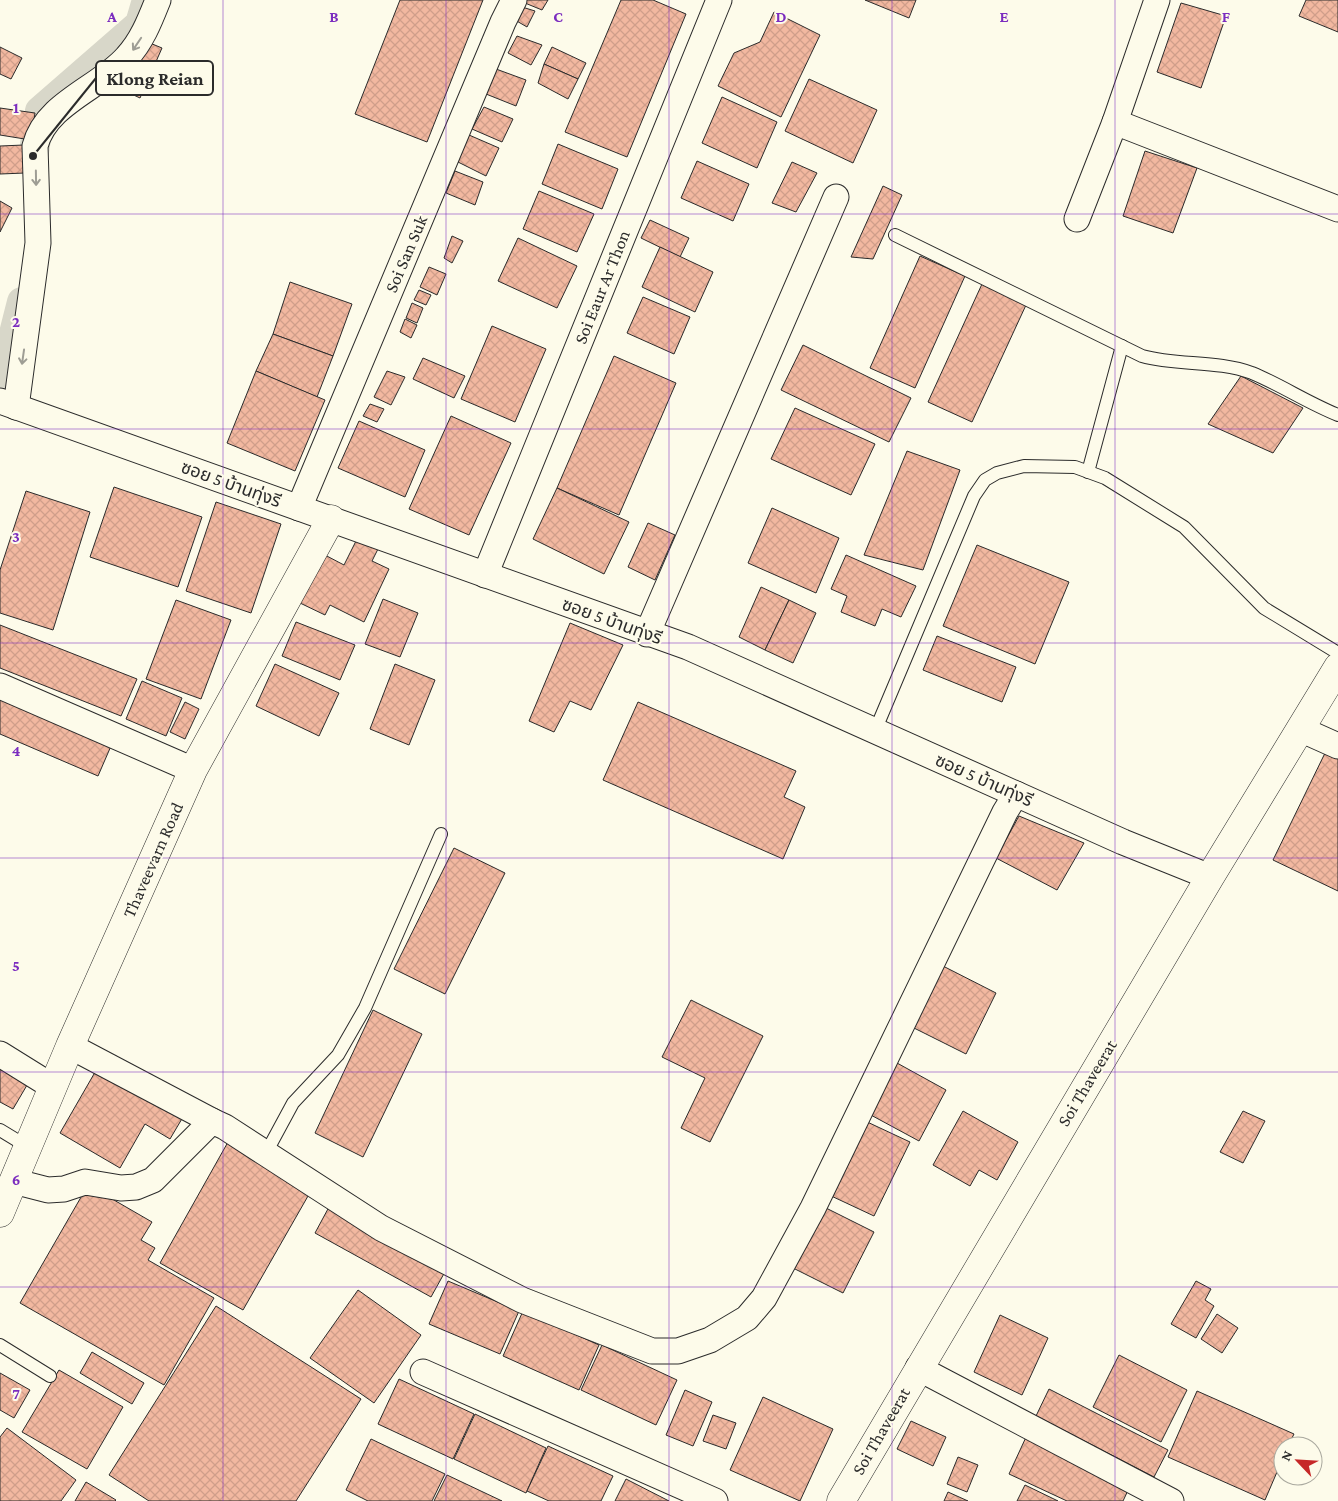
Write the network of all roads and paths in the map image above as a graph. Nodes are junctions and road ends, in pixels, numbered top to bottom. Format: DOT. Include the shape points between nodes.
graph roads {
  1 [pos="158,0"];
  2 [pos="514,0"];
  3 [pos="719,0"];
  4 [pos="1157,0"];
  5 [pos="1115,122"];
  6 [pos="836,197"];
  7 [pos="1338,208"];
  8 [pos="1077,218"];
  9 [pos="895,235"];
  10 [pos="1122,346"];
  11 [pos="8,404"];
  12 [pos="1338,415"];
  13 [pos="1088,472"];
  14 [pos="299,508"];
  15 [pos="331,519"];
  16 [pos="485,575"];
  17 [pos="647,634"];
  18 [pos="1338,653"];
  19 [pos="1338,667"];
  20 [pos="0,686"];
  21 [pos="1300,729"];
  22 [pos="875,731"];
  23 [pos="1338,746"];
  24 [pos="193,770"];
  25 [pos="1016,794"];
  26 [pos="441,834"];
  27 [pos="1210,877"];
  28 [pos="70,1046"];
  29 [pos="0,1054"];
  30 [pos="53,1087"];
  31 [pos="212,1121"];
  32 [pos="0,1130"];
  33 [pos="28,1147"];
  34 [pos="266,1153"];
  35 [pos="14,1181"];
  36 [pos="0,1213"];
  37 [pos="0,1345"];
  38 [pos="918,1368"];
  39 [pos="423,1372"];
  40 [pos="50,1376"];
  41 [pos="715,1501"];
  42 [pos="841,1501"];
  43 [pos="1171,1501"];
  1 -- 11 [label="street, one-way" via="139,44 126,59 58,110 37,136 34,146 38,243"];
  2 -- 14 [label="street, Soi San Suk"];
  3 -- 16 [label="street, Soi Eaur Ar Thon"];
  4 -- 5 [label="street"];
  5 -- 7 [label="street"];
  5 -- 8 [label="street"];
  6 -- 17 [label="street"];
  9 -- 10 [label="lane"];
  10 -- 12 [label="lane" via="1160,361 1216,365 1252,373"];
  10 -- 13 [label="lane"];
  11 -- 14 [label="street, ซอย 5 บ้านทุ่งรี"];
  13 -- 18 [label="lane" via="1105,478 1184,527 1264,608"];
  13 -- 22 [label="lane" via="1076,468 1024,466 997,472 985,480 974,496"];
  14 -- 15 [label="street, ซอย 5 บ้านทุ่งรี"];
  15 -- 16 [label="street, ซอย 5 บ้านทุ่งรี"];
  15 -- 24 [label="street, Thaveevarn Road"];
  16 -- 17 [label="street, ซอย 5 บ้านทุ่งรี"];
  17 -- 22 [label="street, ซอย 5 บ้านทุ่งรี" via="688,647"];
  19 -- 21 [label="street, Soi Thaveerat"];
  20 -- 24 [label="street"];
  21 -- 23 [label="street"];
  21 -- 27 [label="street, Soi Thaveerat"];
  22 -- 25 [label="street, ซอย 5 บ้านทุ่งรี"];
  24 -- 28 [label="street, Thaveevarn Road"];
  25 -- 27 [label="street, ซอย 5 บ้านทุ่งรี"];
  25 -- 34 [label="street" via="813,1208 764,1298 747,1318 710,1340 678,1351 652,1351 522,1300 381,1228"];
  26 -- 34 [label="lane" via="366,1008 338,1055 293,1103"];
  27 -- 38 [label="street, Soi Thaveerat"];
  28 -- 30 [label="street, Thaveevarn Road"];
  28 -- 31 [label="street"];
  29 -- 30 [label="street"];
  30 -- 33 [label="street, Thaveevarn Road"];
  31 -- 34 [label="street"];
  31 -- 35 [label="street" via="153,1180 136,1187 85,1182 48,1190"];
  32 -- 33 [label="lane"];
  33 -- 35 [label="street, Thaveevarn Road"];
  35 -- 36 [label="street, Thaveevarn Road"];
  37 -- 40 [label="lane"];
  38 -- 42 [label="street, Soi Thaveerat"];
  38 -- 43 [label="street"];
  39 -- 41 [label="street"];
}
